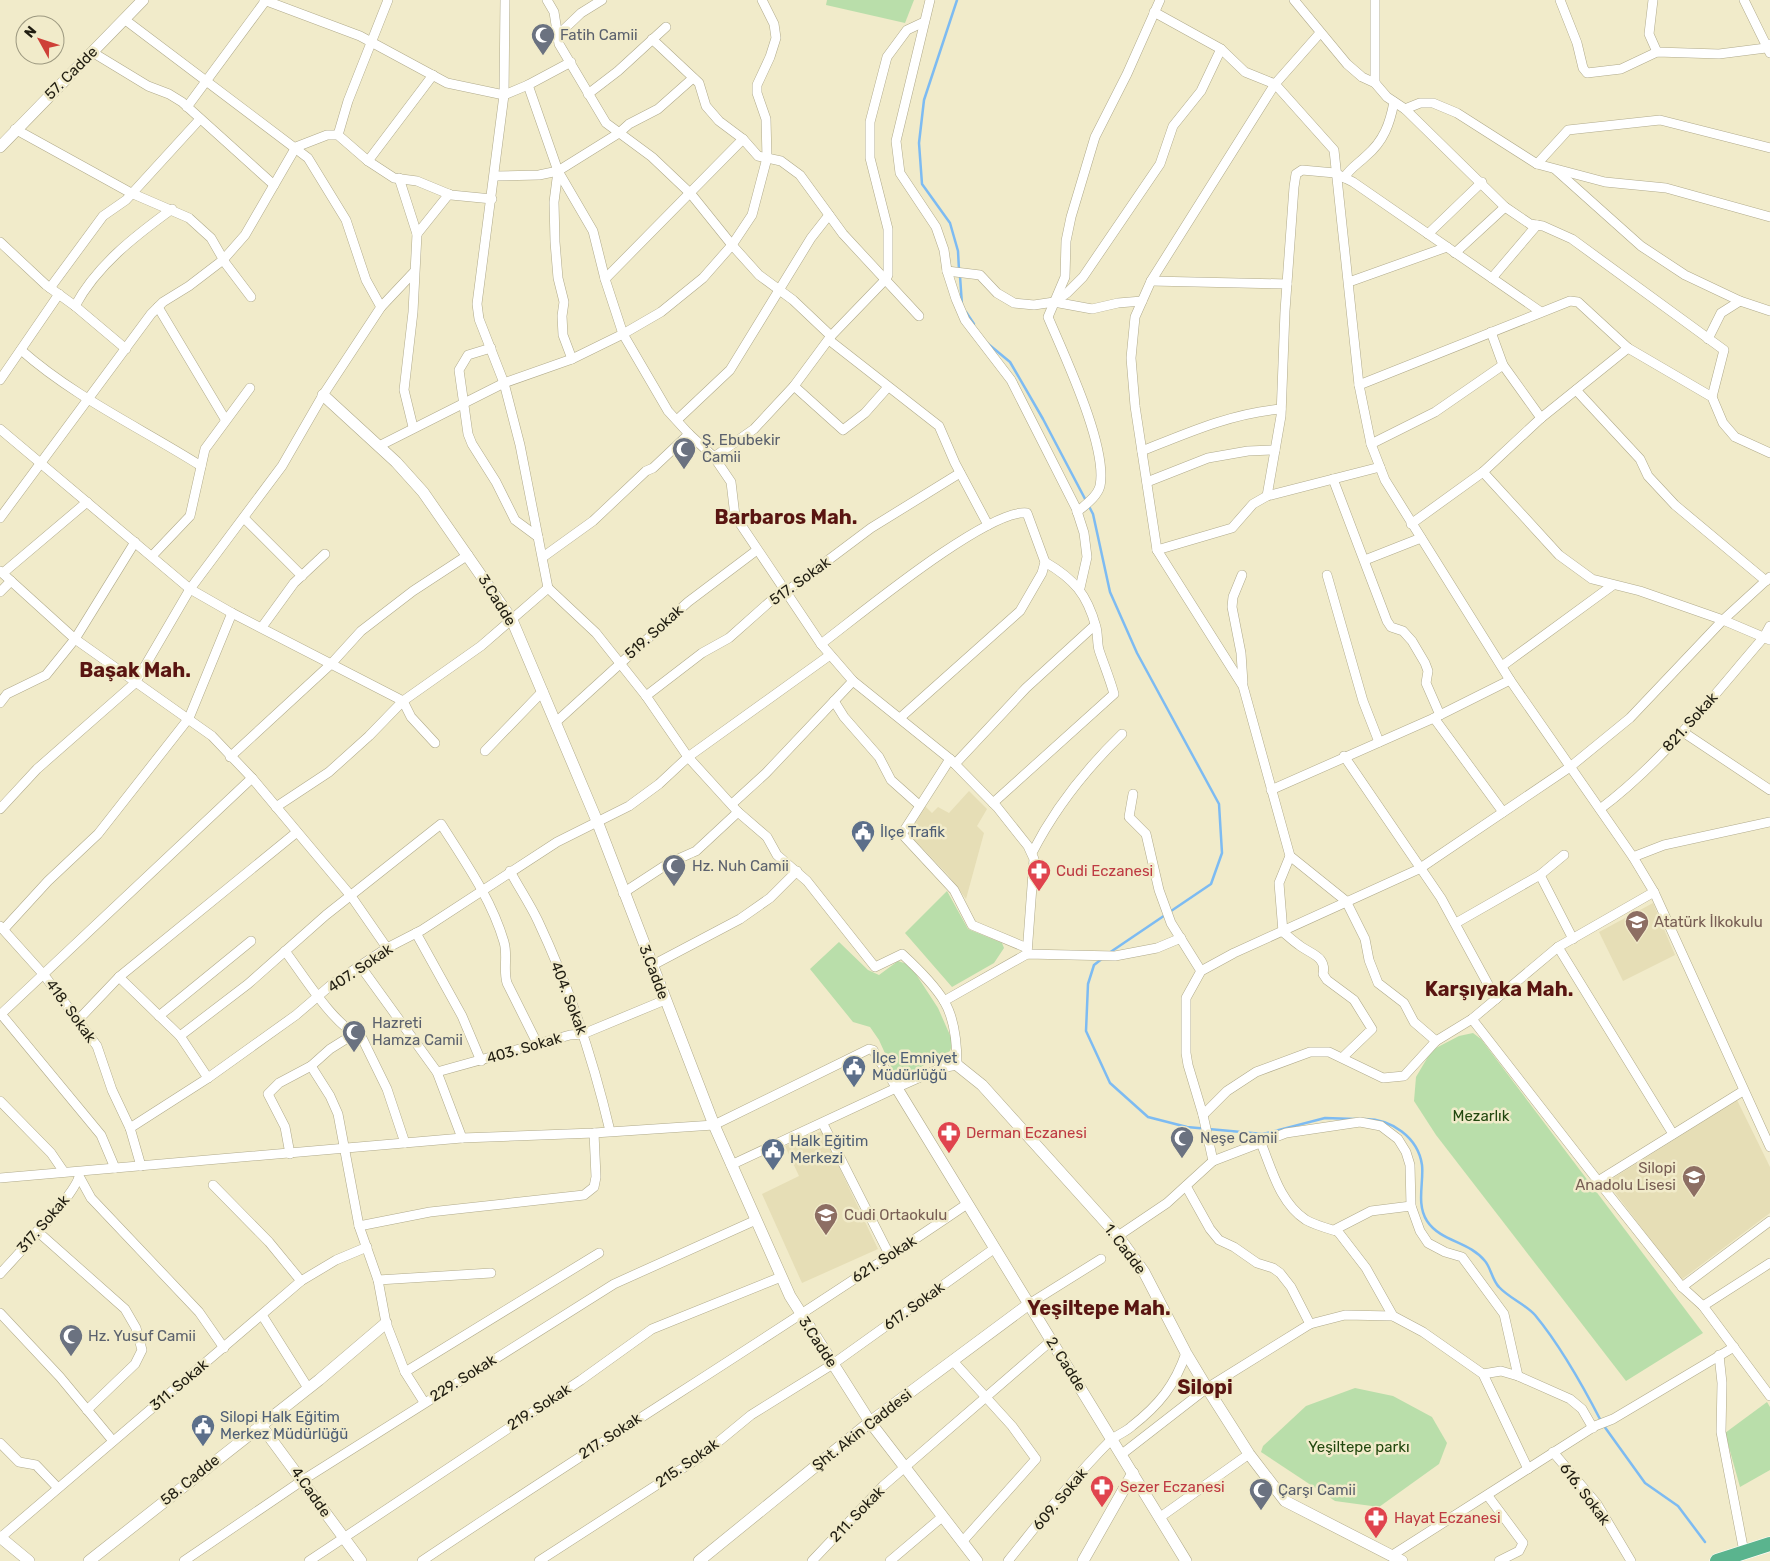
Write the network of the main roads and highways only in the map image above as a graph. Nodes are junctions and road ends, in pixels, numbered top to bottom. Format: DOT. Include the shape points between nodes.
graph roads {
  1 [pos="1770,1544"];
  2 [pos="1717,1561"];
  1 -- 2 [label="highway"];
}
